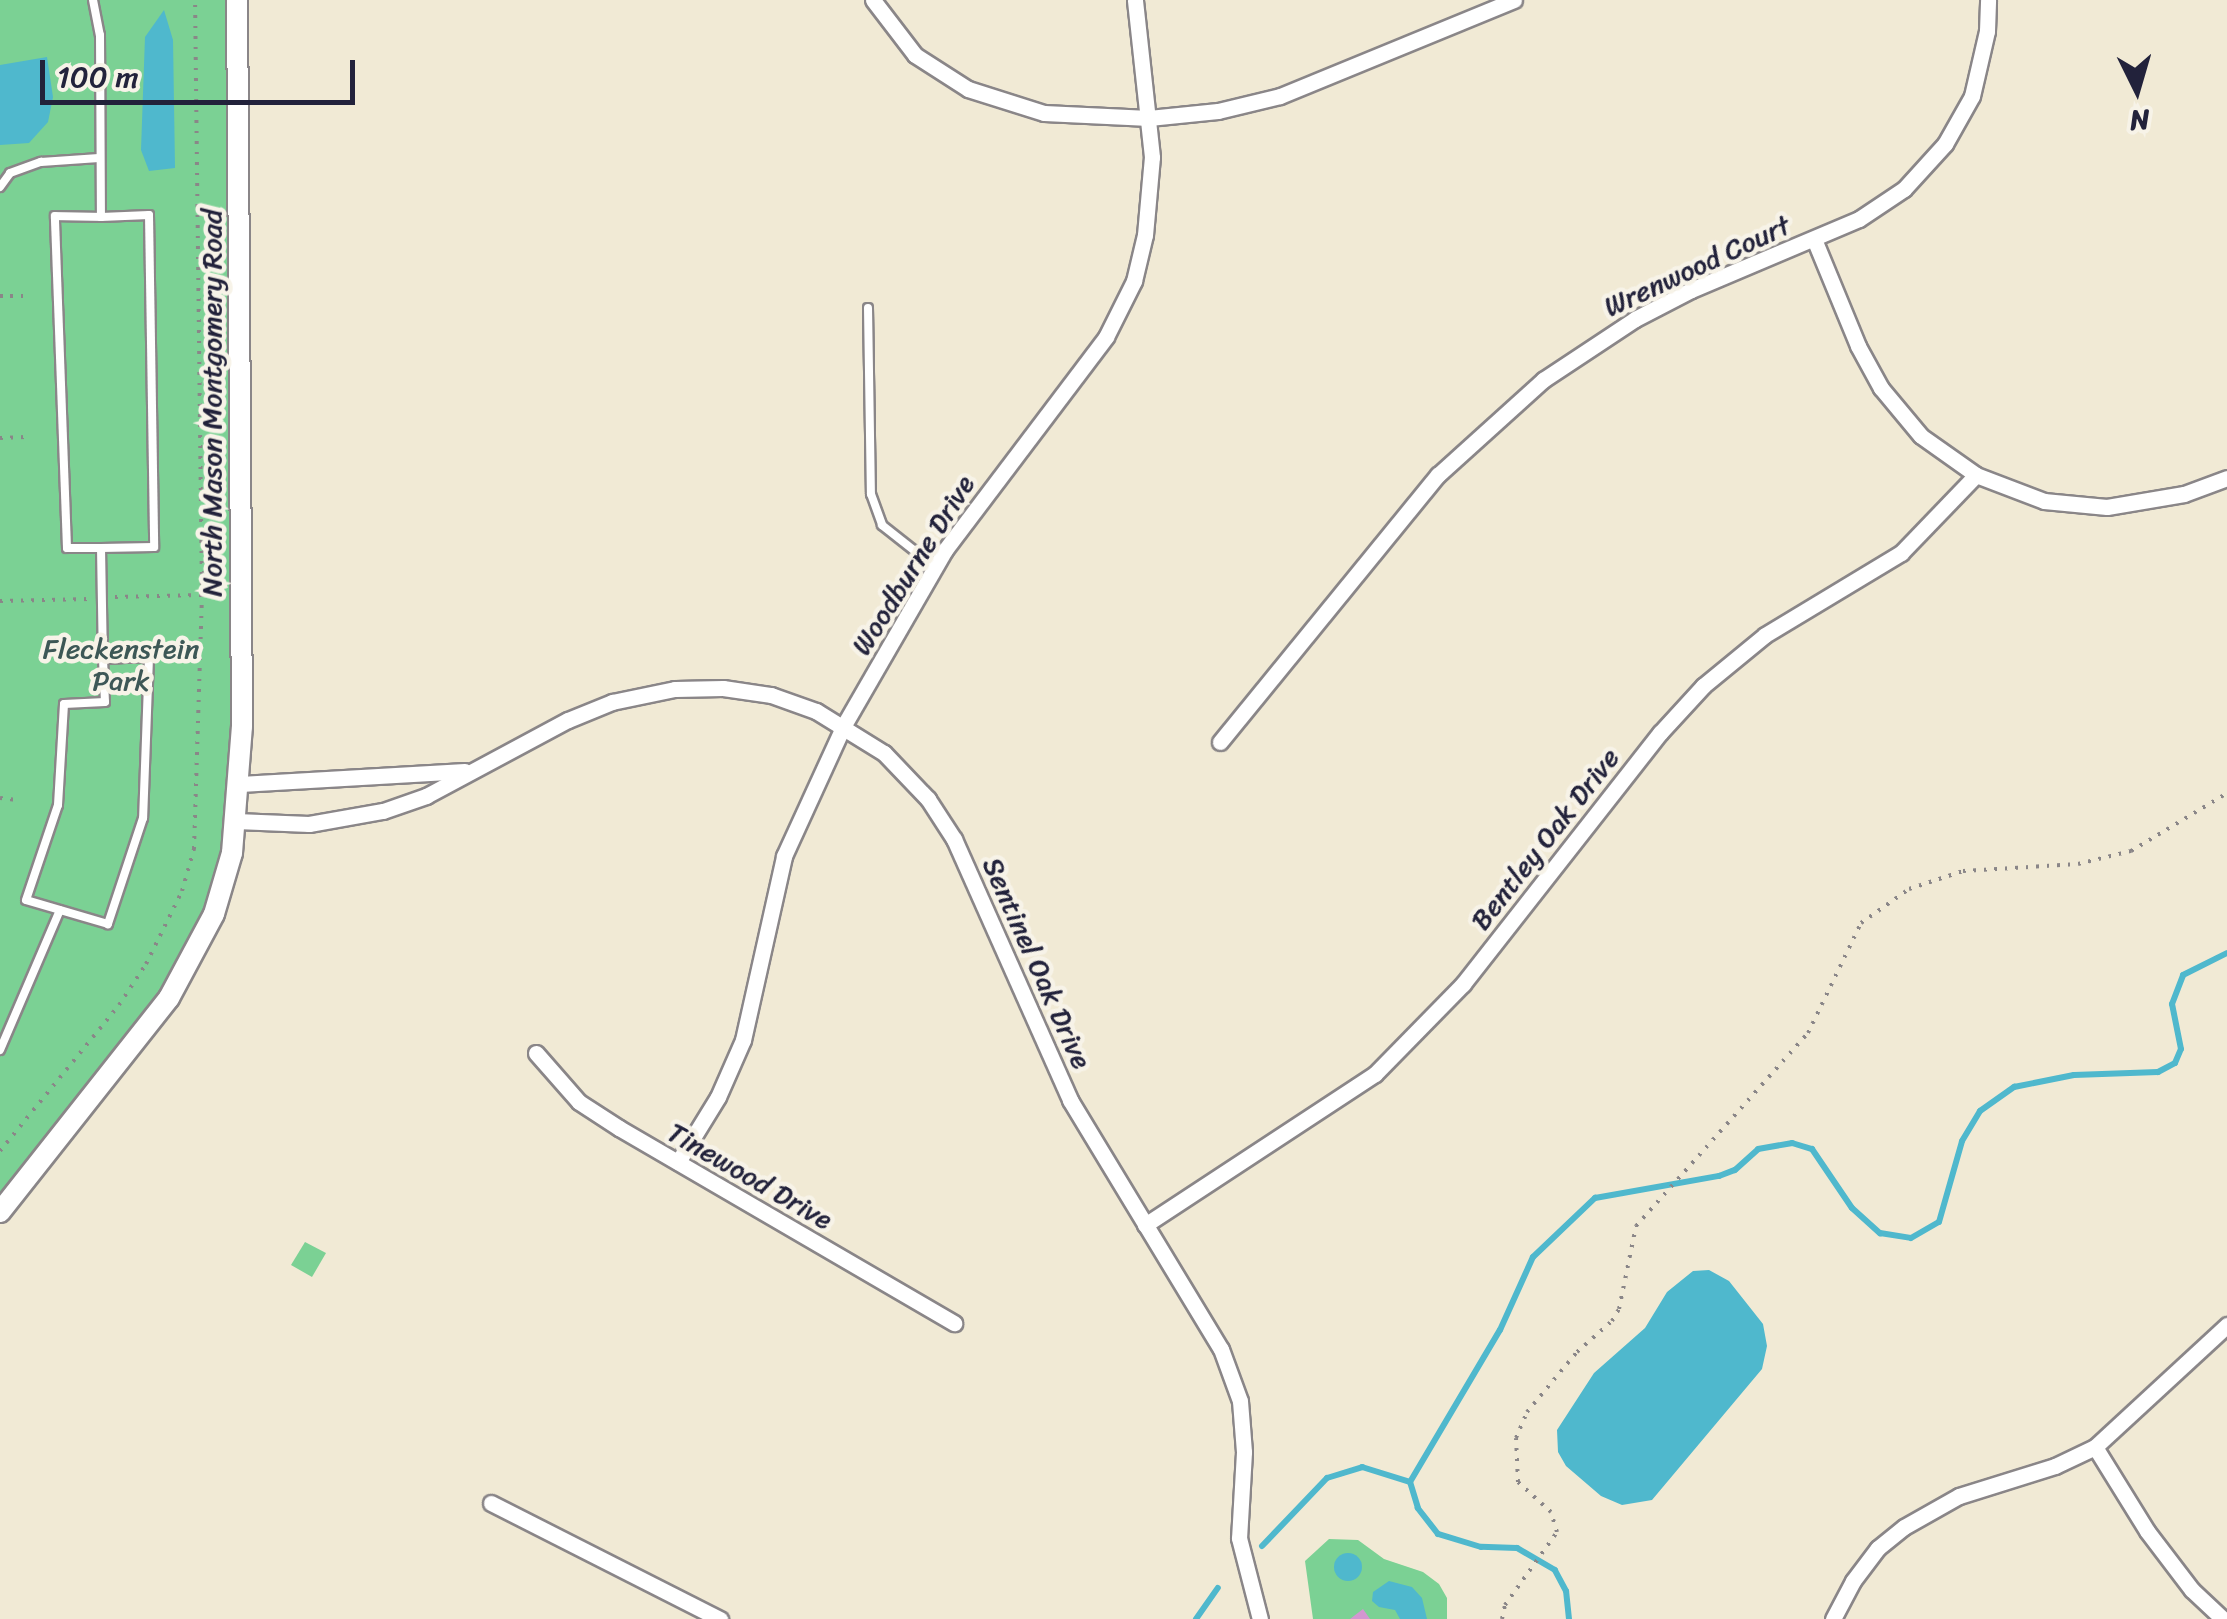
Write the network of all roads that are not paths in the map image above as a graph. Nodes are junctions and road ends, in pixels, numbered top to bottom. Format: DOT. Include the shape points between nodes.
graph roads {
  1 [pos="94,0"];
  2 [pos="237,0"];
  3 [pos="873,0"];
  4 [pos="1135,0"];
  5 [pos="1514,0"];
  6 [pos="1988,0"];
  7 [pos="1149,118"];
  8 [pos="99,158"];
  9 [pos="0,188"];
  10 [pos="101,217"];
  11 [pos="1814,238"];
  12 [pos="868,308"];
  13 [pos="1976,475"];
  14 [pos="2227,478"];
  15 [pos="100,548"];
  16 [pos="935,567"];
  17 [pos="103,659"];
  18 [pos="844,726"];
  19 [pos="1220,742"];
  20 [pos="469,771"];
  21 [pos="240,784"];
  22 [pos="236,821"];
  23 [pos="60,910"];
  24 [pos="0,1050"];
  25 [pos="536,1053"];
  26 [pos="678,1162"];
  27 [pos="0,1212"];
  28 [pos="1145,1225"];
  29 [pos="954,1323"];
  30 [pos="2227,1326"];
  31 [pos="2095,1447"];
  32 [pos="492,1503"];
  33 [pos="720,1619"];
  34 [pos="1260,1619"];
  35 [pos="1833,1619"];
  36 [pos="2222,1619"];
  1 -- 8 [label="lane"];
  2 -- 21 [label="street, North Mason Montgomery Road"];
  3 -- 7 [label="street" via="904,44 968,89 1044,113"];
  4 -- 7 [label="street, Woodburne Drive"];
  5 -- 7 [label="street" via="1280,96"];
  6 -- 11 [label="street, Wrenwood Court" via="1972,96 1944,144 1882,206"];
  7 -- 16 [label="street, Woodburne Drive" via="1146,235 1122,309"];
  8 -- 9 [label="lane" via="41,162 10,173"];
  8 -- 10 [label="lane"];
  10 -- 15 [label="lane" via="56,216 67,548"];
  10 -- 15 [label="lane" via="149,216 154,547"];
  11 -- 13 [label="street" via="1881,388 1921,436"];
  11 -- 19 [label="street, Wrenwood Court" via="1634,319 1494,420 1438,475"];
  12 -- 16 [label="lane" via="871,494 882,525"];
  13 -- 14 [label="street" via="2044,501 2107,507 2184,494"];
  13 -- 28 [label="street, Bentley Oak Drive" via="1901,553 1765,635 1703,686 1463,984 1375,1074"];
  15 -- 17 [label="lane"];
  16 -- 18 [label="street, Woodburne Drive"];
  17 -- 23 [label="lane" via="105,702 64,704 58,805 26,900"];
  17 -- 23 [label="lane" via="149,657 144,818 108,924"];
  18 -- 20 [label="street, Sentinel Oak Drive" via="771,696 675,689 598,708"];
  18 -- 26 [label="street, Woodburne Drive" via="784,856 743,1040"];
  18 -- 28 [label="street, Sentinel Oak Drive" via="908,774 954,840 1070,1100"];
  20 -- 21 [label="street, Sentinel Oak Drive"];
  20 -- 22 [label="street, Sentinel Oak Drive" via="383,811 310,824"];
  21 -- 22 [label="street, North Mason Montgomery Road"];
  22 -- 27 [label="street, North Mason Montgomery Road" via="220,899 178,984"];
  23 -- 24 [label="lane"];
  25 -- 26 [label="street, Tinewood Drive" via="580,1102"];
  26 -- 29 [label="street, Tinewood Drive"];
  28 -- 34 [label="street, Sentinel Oak Drive" via="1209,1325 1240,1401 1239,1538"];
  30 -- 31 [label="street"];
  31 -- 35 [label="street" via="1959,1496 1904,1527 1878,1548"];
  31 -- 36 [label="street" via="2147,1531"];
  32 -- 33 [label="street"];
}
